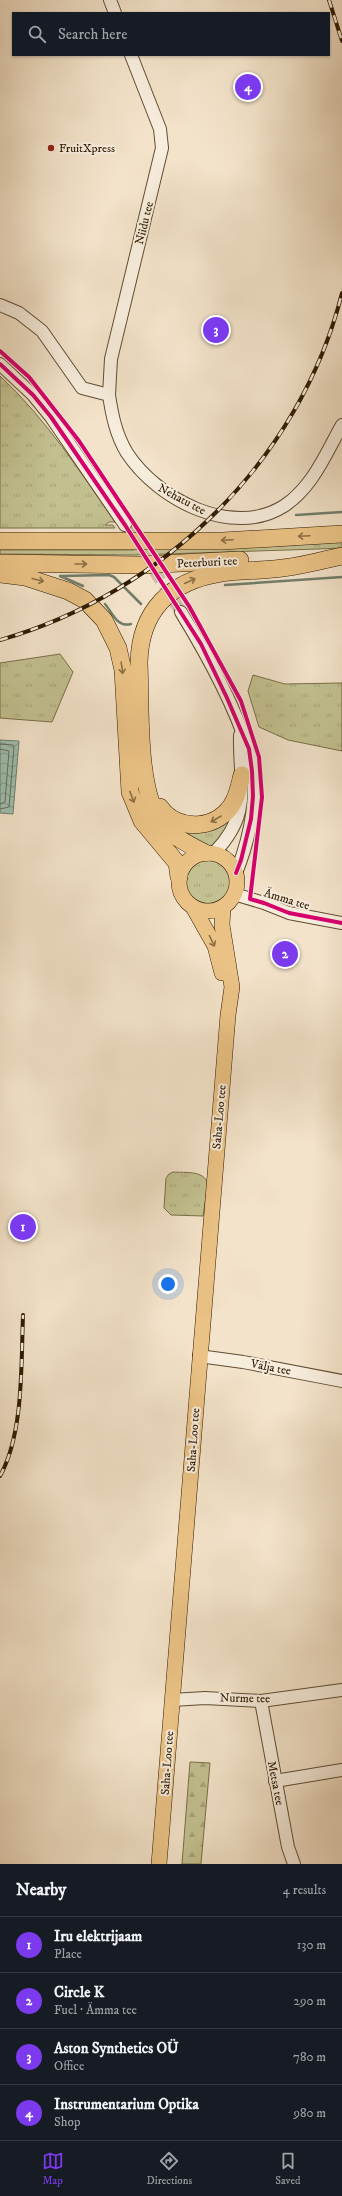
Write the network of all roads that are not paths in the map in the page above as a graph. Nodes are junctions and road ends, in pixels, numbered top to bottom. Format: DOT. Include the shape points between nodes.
graph roads {
  1 [pos="110,0"];
  2 [pos="115,12"];
  3 [pos="131,56"];
  4 [pos="0,305"];
  5 [pos="0,364"];
  6 [pos="109,395"];
  7 [pos="342,425"];
  8 [pos="125,525"];
  9 [pos="0,531"];
  10 [pos="342,534"];
  11 [pos="0,541"];
  12 [pos="83,542"];
  13 [pos="342,556"];
  14 [pos="0,563"];
  15 [pos="0,574"];
  16 [pos="181,612"];
  17 [pos="240,730"];
  18 [pos="242,775"];
  19 [pos="147,787"];
  20 [pos="210,853"];
  21 [pos="236,873"];
  22 [pos="179,877"];
  23 [pos="234,894"];
  24 [pos="193,907"];
  25 [pos="223,907"];
  26 [pos="342,923"];
  27 [pos="228,1015"];
  28 [pos="199,1356"];
  29 [pos="342,1381"];
  30 [pos="342,1690"];
  31 [pos="172,1700"];
  32 [pos="261,1701"];
  33 [pos="342,1770"];
  34 [pos="275,1781"];
  35 [pos="159,1864"];
  36 [pos="294,1864"];
  1 -- 2 [label="street"];
  3 -- 6 [label="street, Niidu tee" via="160,129 162,148 113,352"];
  4 -- 6 [label="street" via="19,313 42,331 82,388"];
  5 -- 8 [label="street" via="33,395"];
  6 -- 7 [label="street, Nehatu tee" via="112,417 119,437 126,451 146,477 159,488 193,506 215,515 235,519 248,519 272,512 299,494 310,481"];
  9 -- 12 [label="highway" via="59,532"];
  10 -- 12 [label="highway, Peterburi tee, one-way" via="223,541"];
  11 -- 12 [label="highway, Peterburi tee"];
  14 -- 13 [label="highway, Peterburi tee, one-way" via="141,565"];
  19 -- 13 [label="highway, one-way" via="140,648 144,627 154,609 172,590 194,579 221,573 283,568"];
  15 -- 22 [label="highway, one-way" via="25,577 68,591 85,600 104,620 118,648 123,670 130,792 142,821 177,863"];
  16 -- 17 [label="street" via="201,644"];
  17 -- 18 [label="street"];
  17 -- 21 [label="street" via="248,749 253,796 246,841"];
  18 -- 19 [label="highway, one-way" via="234,802 218,819 204,825 189,825 172,819 162,810"];
  18 -- 20 [label="street" via="242,806 237,821 229,837"];
  19 -- 20 [label="highway" via="156,815 163,825 180,839"];
  20 -- 21 [label="main road" via="228,860"];
  20 -- 22 [label="main road" via="188,860"];
  21 -- 23 [label="main road"];
  22 -- 24 [label="main road" via="181,893"];
  23 -- 25 [label="main road"];
  23 -- 26 [label="street, Ämma tee" via="264,902 289,913"];
  24 -- 25 [label="main road" via="208,911"];
  24 -- 27 [label="main road, Saha-Loo tee, one-way" via="218,955"];
  25 -- 27 [label="main road, Saha-Loo tee" via="222,925 232,987"];
  27 -- 28 [label="main road, Saha-Loo tee"];
  28 -- 29 [label="street, Välja tee"];
  28 -- 31 [label="main road, Saha-Loo tee"];
  30 -- 32 [label="street, Nurme tee"];
  31 -- 32 [label="street, Nurme tee" via="205,1698"];
  31 -- 35 [label="main road, Saha-Loo tee"];
  32 -- 34 [label="street, Metsa tee"];
  33 -- 34 [label="street"];
  34 -- 36 [label="street, Metsa tee" via="288,1847"];
}
